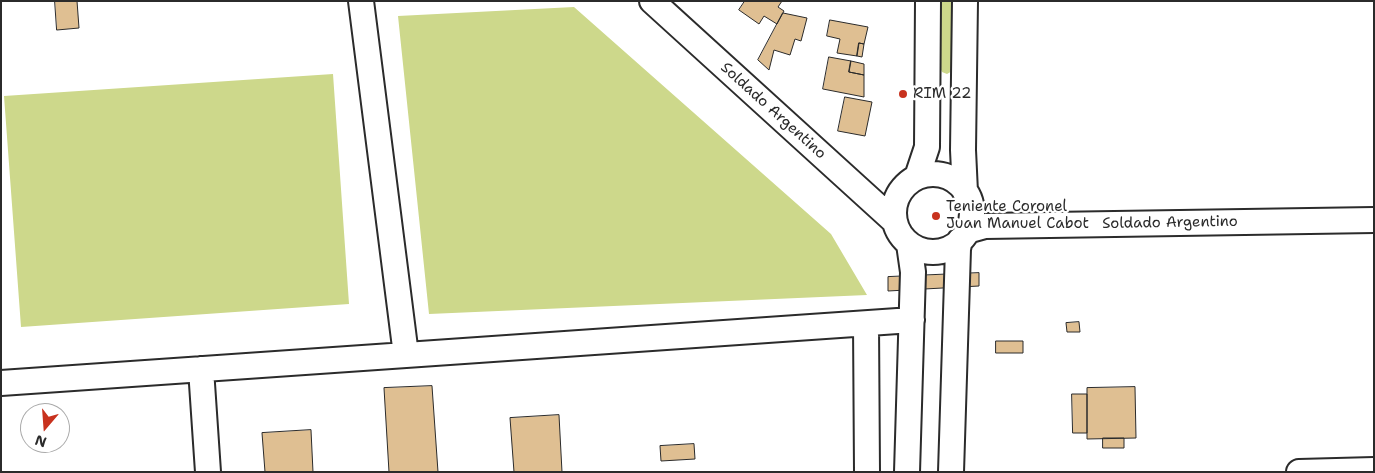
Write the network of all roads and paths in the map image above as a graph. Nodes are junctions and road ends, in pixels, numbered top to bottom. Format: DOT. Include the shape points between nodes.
graph roads {
  1 [pos="361,1"];
  2 [pos="652,1"];
  3 [pos="928,1"];
  4 [pos="965,1"];
  5 [pos="917,177"];
  6 [pos="965,192"];
  7 [pos="1374,220"];
  8 [pos="894,221"];
  9 [pos="964,235"];
  10 [pos="909,244"];
  11 [pos="912,320"];
  12 [pos="866,324"];
  13 [pos="406,355"];
  14 [pos="201,369"];
  15 [pos="1,383"];
  16 [pos="1374,470"];
  17 [pos="208,472"];
  18 [pos="867,472"];
  19 [pos="907,472"];
  20 [pos="951,472"];
  21 [pos="1299,472"];
  1 -- 13 [label="street"];
  2 -- 8 [label="street, Soldado Argentino"];
  3 -- 5 [label="street" via="927,147"];
  4 -- 6 [label="street" via="962,150"];
  5 -- 6 [label="street" via="930,174 944,176"];
  5 -- 8 [label="street" via="898,195"];
  6 -- 9 [label="street" via="971,204 971,218"];
  7 -- 9 [label="street, Soldado Argentino" via="985,226"];
  8 -- 10 [label="street"];
  9 -- 10 [label="street" via="948,248 935,251 921,250"];
  9 -- 20 [label="street" via="958,249"];
  10 -- 11 [label="street" via="913,261"];
  11 -- 12 [label="street"];
  11 -- 19 [label="street"];
  12 -- 13 [label="street"];
  12 -- 18 [label="street"];
  13 -- 14 [label="street"];
  14 -- 15 [label="street"];
  14 -- 17 [label="street"];
  16 -- 21 [label="street"];
}
